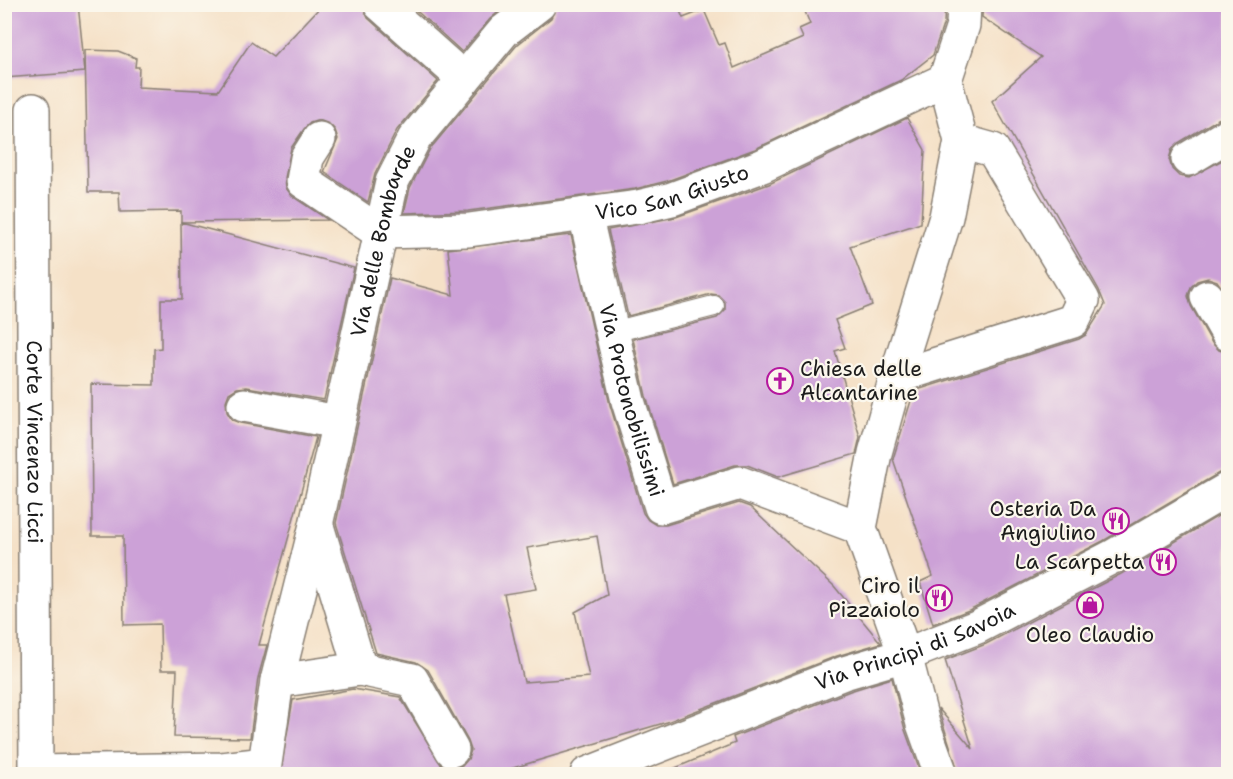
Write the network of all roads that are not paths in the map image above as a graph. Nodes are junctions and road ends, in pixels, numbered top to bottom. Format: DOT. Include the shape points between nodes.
graph roads {
  1 [pos="380,4"];
  2 [pos="539,4"];
  3 [pos="964,4"];
  4 [pos="464,79"];
  5 [pos="945,80"];
  6 [pos="33,110"];
  7 [pos="1228,135"];
  8 [pos="319,139"];
  9 [pos="961,141"];
  10 [pos="1188,159"];
  11 [pos="585,214"];
  12 [pos="379,232"];
  13 [pos="1207,297"];
  14 [pos="714,306"];
  15 [pos="613,332"];
  16 [pos="1228,334"];
  17 [pos="896,377"];
  18 [pos="244,405"];
  19 [pos="338,422"];
  20 [pos="1228,489"];
  21 [pos="316,525"];
  22 [pos="860,528"];
  23 [pos="905,655"];
  24 [pos="360,669"];
  25 [pos="277,681"];
  26 [pos="452,750"];
  27 [pos="222,772"];
  28 [pos="35,774"];
  29 [pos="587,774"];
  30 [pos="940,774"];
  1 -- 4 [label="street"];
  2 -- 4 [label="street, Via delle Bombarde" via="504,31"];
  3 -- 5 [label="street" via="963,25"];
  4 -- 12 [label="street, Via delle Bombarde" via="414,139 392,182"];
  5 -- 9 [label="street"];
  5 -- 11 [label="street, Vico San Giusto" via="846,128 702,188 649,204"];
  6 -- 28 [label="street, Corte Vincenzo Licci"];
  7 -- 10 [label="street"];
  8 -- 12 [label="street" via="307,158 303,181"];
  9 -- 17 [label="street" via="946,217"];
  9 -- 17 [label="street" via="993,150 1083,300 1073,321"];
  11 -- 12 [label="street, Vico San Giusto" via="469,230"];
  11 -- 15 [label="street, Via Protonobilissimi"];
  12 -- 19 [label="street, Via delle Bombarde"];
  13 -- 16 [label="street"];
  14 -- 15 [label="lane"];
  15 -- 22 [label="street, Via Protonobilissimi" via="628,401 662,507 740,483"];
  17 -- 22 [label="street"];
  18 -- 19 [label="street"];
  19 -- 21 [label="street, Via delle Bombarde"];
  20 -- 23 [label="street, Via Principi di Savoia" via="1112,557 987,622"];
  21 -- 24 [label="street, Via delle Bombarde"];
  21 -- 25 [label="street, Via delle Bombarde"];
  22 -- 23 [label="street"];
  23 -- 29 [label="street, Via Principi di Savoia" via="844,673"];
  23 -- 30 [label="street"];
  24 -- 25 [label="street"];
  24 -- 26 [label="street" via="412,680"];
  25 -- 27 [label="street, Via delle Bombarde" via="265,764"];
  27 -- 28 [label="street"];
}
